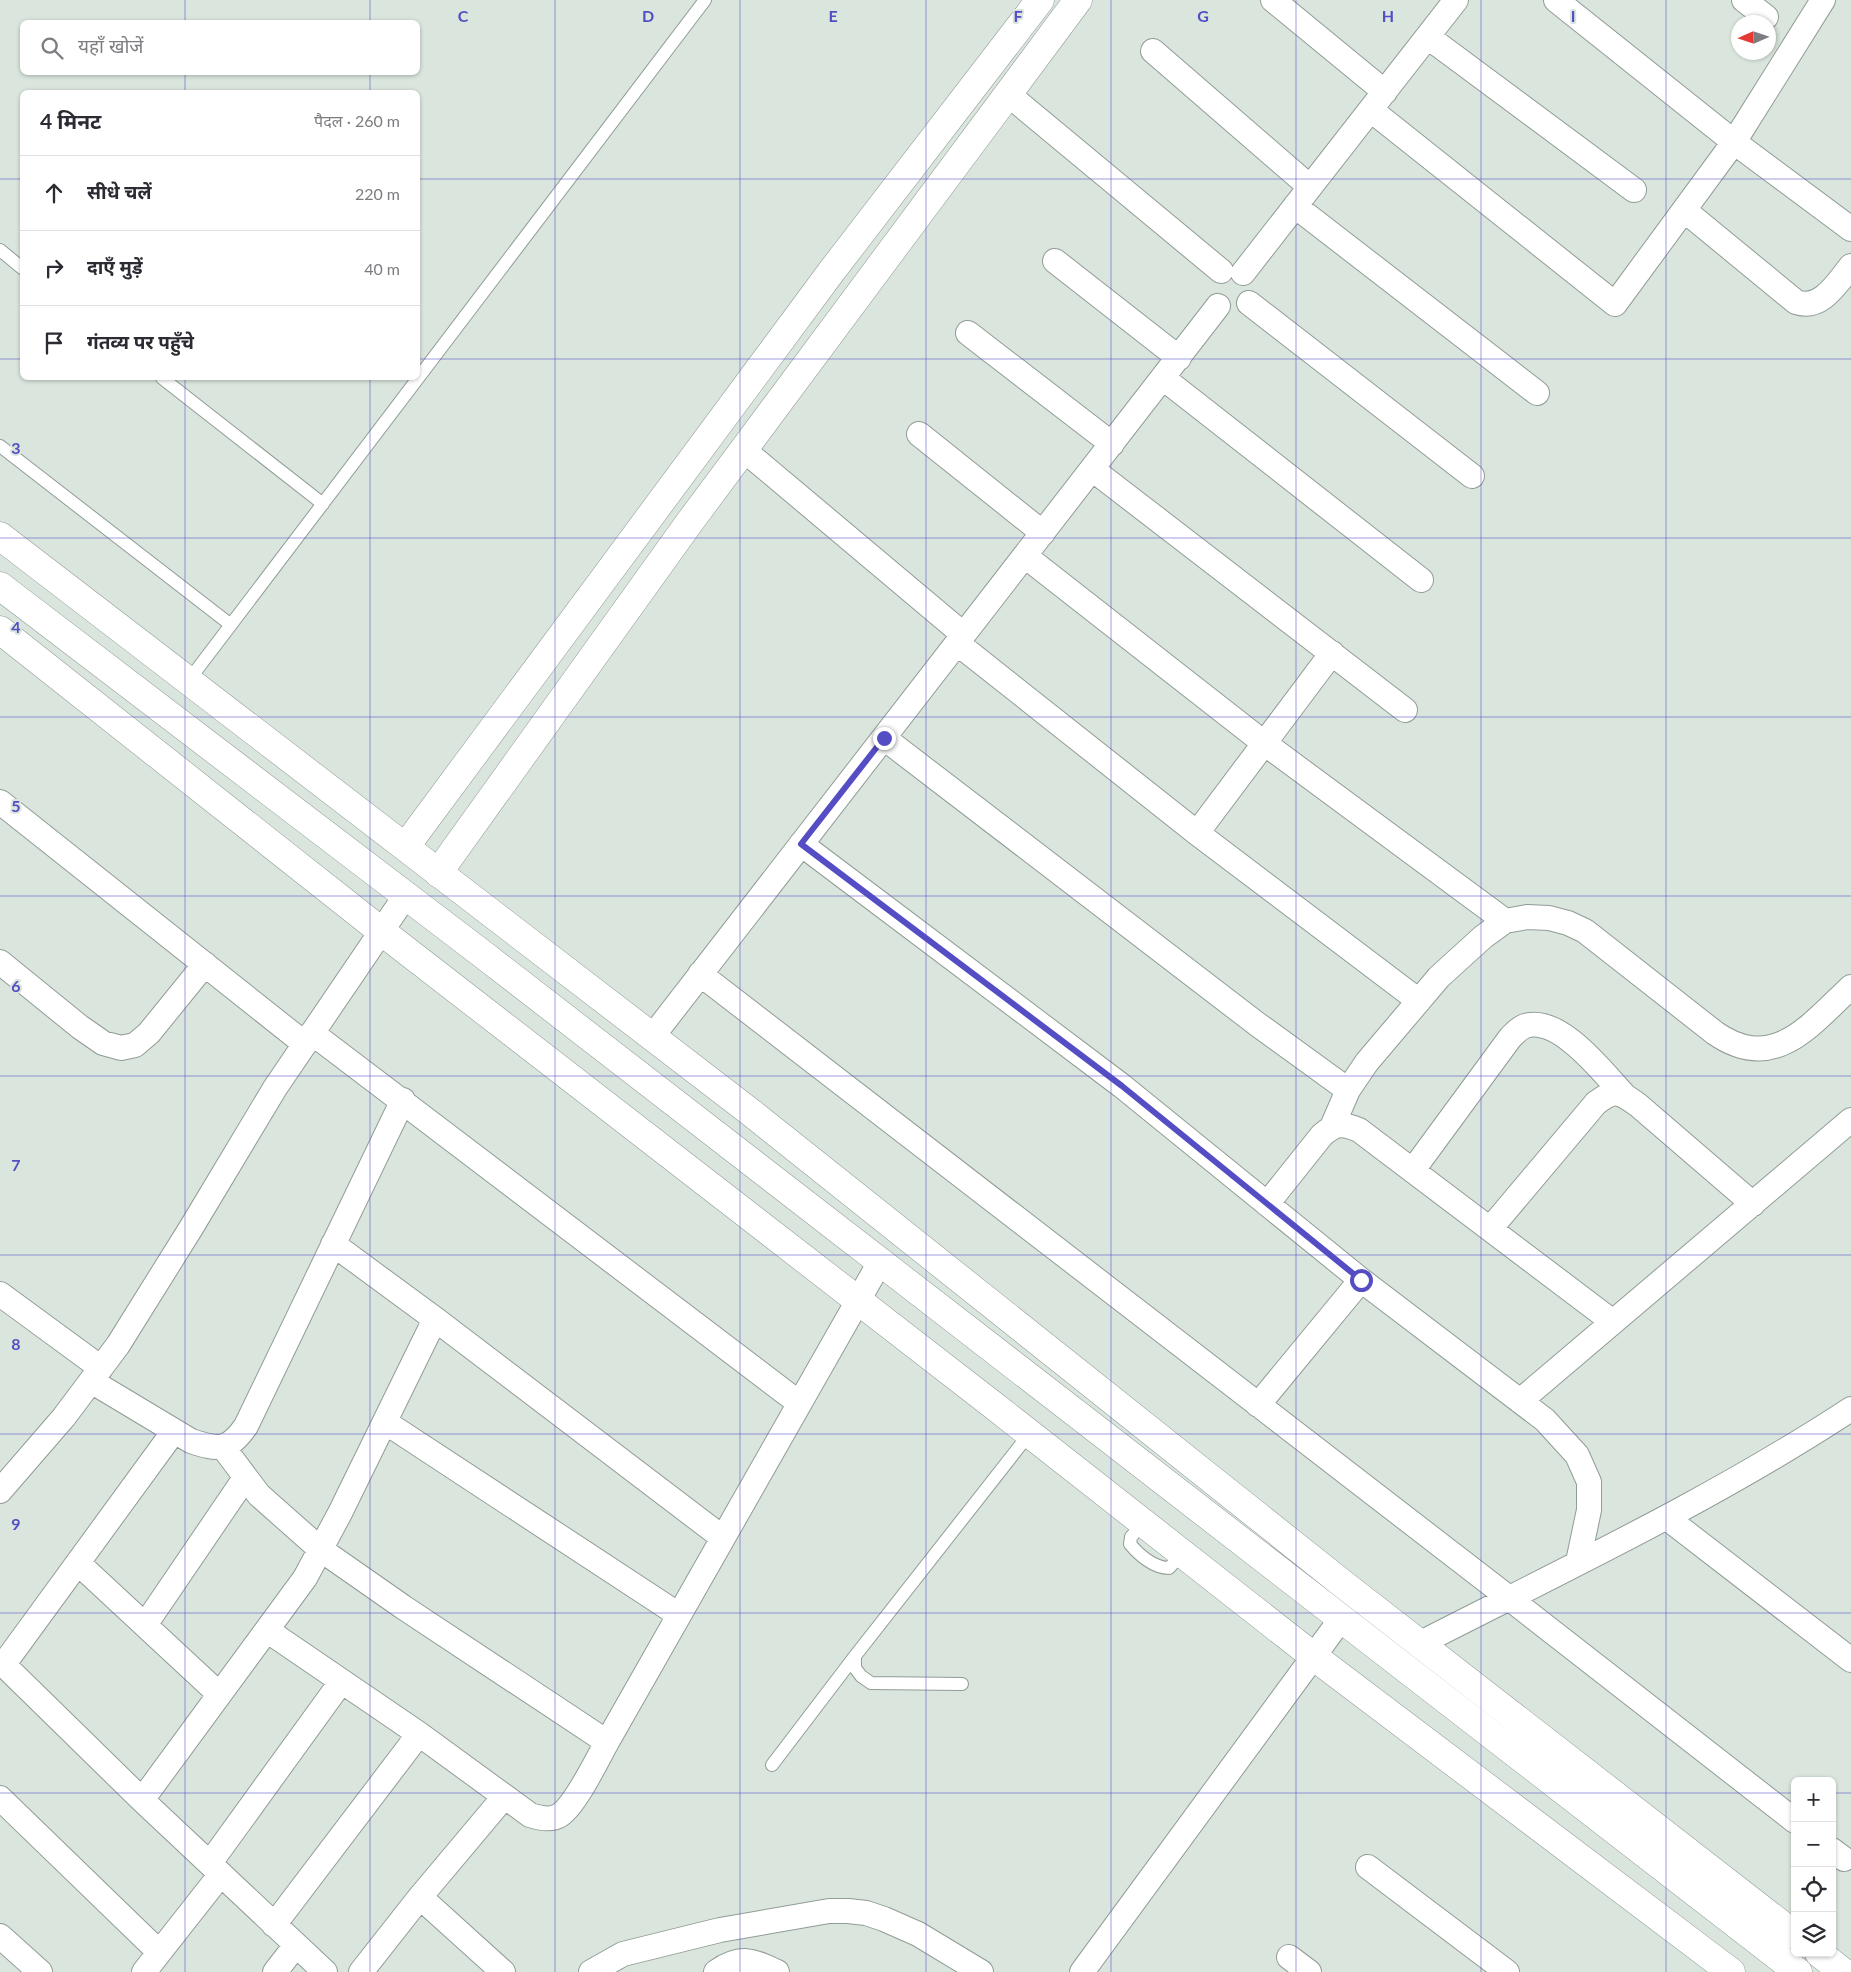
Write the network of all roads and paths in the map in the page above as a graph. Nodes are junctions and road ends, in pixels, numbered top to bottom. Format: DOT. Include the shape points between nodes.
graph roads {
  1 [pos="704,0"];
  2 [pos="1078,0"];
  3 [pos="1273,0"];
  4 [pos="1556,0"];
  5 [pos="1744,0"];
  6 [pos="1823,0"];
  7 [pos="1037,1"];
  8 [pos="1448,3"];
  9 [pos="1763,15"];
  10 [pos="1428,37"];
  11 [pos="1153,51"];
  12 [pos="1009,95"];
  13 [pos="1378,101"];
  14 [pos="1734,142"];
  15 [pos="1310,187"];
  16 [pos="1634,190"];
  17 [pos="1295,206"];
  18 [pos="1684,210"];
  19 [pos="1851,229"];
  20 [pos="0,250"];
  21 [pos="1054,261"];
  22 [pos="20,266"];
  23 [pos="1851,266"];
  24 [pos="1232,272"];
  25 [pos="1248,303"];
  26 [pos="1218,306"];
  27 [pos="968,333"];
  28 [pos="1179,358"];
  29 [pos="420,376"];
  30 [pos="1163,378"];
  31 [pos="165,380"];
  32 [pos="417,380"];
  33 [pos="1537,393"];
  34 [pos="919,434"];
  35 [pos="1112,444"];
  36 [pos="0,446"];
  37 [pos="744,450"];
  38 [pos="1092,469"];
  39 [pos="1472,476"];
  40 [pos="323,504"];
  41 [pos="1043,533"];
  42 [pos="0,536"];
  43 [pos="1025,556"];
  44 [pos="1421,580"];
  45 [pos="0,586"];
  46 [pos="231,625"];
  47 [pos="0,630"];
  48 [pos="961,639"];
  49 [pos="1332,653"];
  50 [pos="189,680"];
  51 [pos="1405,710"];
  52 [pos="884,738"];
  53 [pos="1264,743"];
  54 [pos="0,802"];
  55 [pos="1197,833"];
  56 [pos="801,844"];
  57 [pos="421,859"];
  58 [pos="401,891"];
  59 [pos="1505,921"];
  60 [pos="381,931"];
  61 [pos="0,962"];
  62 [pos="205,964"];
  63 [pos="700,974"];
  64 [pos="1851,987"];
  65 [pos="1419,1001"];
  66 [pos="652,1036"];
  67 [pos="308,1038"];
  68 [pos="1348,1090"];
  69 [pos="1626,1096"];
  70 [pos="402,1100"];
  71 [pos="1851,1120"];
  72 [pos="1332,1127"];
  73 [pos="1412,1170"];
  74 [pos="1267,1204"];
  75 [pos="1753,1204"];
  76 [pos="1490,1229"];
  77 [pos="333,1244"];
  78 [pos="880,1262"];
  79 [pos="1361,1280"];
  80 [pos="0,1294"];
  81 [pos="858,1300"];
  82 [pos="435,1319"];
  83 [pos="1613,1322"];
  84 [pos="96,1374"];
  85 [pos="1520,1401"];
  86 [pos="799,1403"];
  87 [pos="1258,1405"];
  88 [pos="1851,1409"];
  89 [pos="385,1422"];
  90 [pos="174,1431"];
  91 [pos="1030,1433"];
  92 [pos="222,1447"];
  93 [pos="244,1478"];
  94 [pos="0,1491"];
  95 [pos="1667,1518"];
  96 [pos="723,1538"];
  97 [pos="320,1549"];
  98 [pos="1578,1562"];
  99 [pos="78,1563"];
  100 [pos="1509,1598"];
  101 [pos="679,1615"];
  102 [pos="1341,1619"];
  103 [pos="145,1625"];
  104 [pos="268,1631"];
  105 [pos="1419,1644"];
  106 [pos="855,1656"];
  107 [pos="1313,1656"];
  108 [pos="1851,1660"];
  109 [pos="2,1662"];
  110 [pos="341,1682"];
  111 [pos="962,1684"];
  112 [pos="219,1694"];
  113 [pos="419,1734"];
  114 [pos="607,1742"];
  115 [pos="772,1765"];
  116 [pos="504,1797"];
  117 [pos="0,1798"];
  118 [pos="142,1800"];
  119 [pos="1791,1818"];
  120 [pos="1368,1867"];
  121 [pos="216,1869"];
  122 [pos="420,1897"];
  123 [pos="274,1925"];
  124 [pos="1791,1932"];
  125 [pos="0,1936"];
  126 [pos="296,1945"];
  127 [pos="159,1952"];
  128 [pos="1289,1957"];
  129 [pos="1824,1957"];
  130 [pos="40,1972"];
  131 [pos="144,1972"];
  132 [pos="275,1972"];
  133 [pos="325,1972"];
  134 [pos="362,1972"];
  135 [pos="503,1972"];
  136 [pos="591,1972"];
  137 [pos="716,1972"];
  138 [pos="777,1972"];
  139 [pos="981,1972"];
  140 [pos="1082,1972"];
  141 [pos="1309,1972"];
  142 [pos="1507,1972"];
  143 [pos="1731,1972"];
  144 [pos="1798,1972"];
  145 [pos="1843,1972"];
  1 -- 29 [label="lane"];
  2 -- 12 [label="main road"];
  3 -- 13 [label="street"];
  4 -- 14 [label="street"];
  5 -- 9 [label="street"];
  6 -- 14 [label="street"];
  7 -- 57 [label="main road" via="831,272"];
  8 -- 10 [label="street"];
  10 -- 13 [label="street"];
  10 -- 16 [label="street"];
  11 -- 15 [label="street"];
  12 -- 24 [label="street"];
  12 -- 37 [label="main road"];
  13 -- 15 [label="street"];
  13 -- 18 [label="street" via="1615,304"];
  14 -- 18 [label="street"];
  14 -- 19 [label="street"];
  15 -- 17 [label="street"];
  17 -- 24 [label="street"];
  17 -- 33 [label="street"];
  18 -- 23 [label="street" via="1796,302 1805,305 1815,303"];
  20 -- 22 [label="lane"];
  21 -- 28 [label="street"];
  24 -- 25 [label="street" via="1253,287"];
  24 -- 26 [label="street" via="1214,277 1209,288 1211,299"];
  25 -- 26 [label="street" via="1234,310"];
  25 -- 39 [label="street"];
  26 -- 28 [label="street"];
  27 -- 35 [label="street"];
  28 -- 30 [label="street"];
  30 -- 35 [label="street"];
  30 -- 44 [label="street"];
  31 -- 40 [label="lane"];
  32 -- 40 [label="lane"];
  34 -- 41 [label="street"];
  35 -- 38 [label="street"];
  36 -- 46 [label="lane"];
  37 -- 48 [label="street"];
  37 -- 57 [label="main road"];
  38 -- 41 [label="street"];
  38 -- 49 [label="street"];
  40 -- 46 [label="lane"];
  41 -- 43 [label="street"];
  42 -- 50 [label="main road"];
  43 -- 48 [label="street"];
  43 -- 53 [label="street"];
  45 -- 58 [label="main road"];
  46 -- 50 [label="lane"];
  47 -- 60 [label="main road"];
  48 -- 52 [label="street"];
  48 -- 55 [label="street"];
  49 -- 51 [label="street"];
  49 -- 53 [label="street"];
  50 -- 57 [label="main road"];
  52 -- 56 [label="street"];
  52 -- 68 [label="street" via="1256,1024"];
  53 -- 55 [label="street"];
  53 -- 59 [label="street"];
  54 -- 62 [label="street"];
  55 -- 65 [label="street"];
  56 -- 63 [label="street"];
  56 -- 74 [label="street" via="1122,1086"];
  57 -- 58 [label="main road"];
  57 -- 66 [label="main road"];
  58 -- 60 [label="street"];
  58 -- 78 [label="main road"];
  59 -- 64 [label="street" via="1549,918 1585,931 1716,1033 1730,1043 1747,1048 1782,1044 1808,1029"];
  59 -- 65 [label="street" via="1439,977"];
  60 -- 67 [label="street"];
  60 -- 81 [label="main road"];
  61 -- 62 [label="street" via="80,1027 104,1043 121,1048 136,1045 148,1033"];
  62 -- 67 [label="street"];
  63 -- 66 [label="street"];
  63 -- 87 [label="street"];
  65 -- 68 [label="street" via="1367,1062"];
  66 -- 105 [label="main road"];
  67 -- 70 [label="street"];
  67 -- 84 [label="street" via="118,1345"];
  68 -- 72 [label="street"];
  69 -- 73 [label="street" via="1580,1048 1555,1030 1541,1025 1523,1026 1510,1038"];
  69 -- 75 [label="street"];
  69 -- 76 [label="street" via="1616,1092 1596,1103"];
  70 -- 77 [label="street"];
  70 -- 86 [label="street"];
  71 -- 75 [label="street"];
  72 -- 73 [label="street" via="1346,1124 1359,1130"];
  72 -- 74 [label="street"];
  73 -- 76 [label="street"];
  74 -- 79 [label="street"];
  75 -- 83 [label="street"];
  76 -- 83 [label="street"];
  77 -- 82 [label="street"];
  77 -- 92 [label="street" via="246,1426 236,1440"];
  78 -- 81 [label="street"];
  78 -- 102 [label="main road"];
  79 -- 85 [label="street"];
  79 -- 87 [label="street"];
  80 -- 84 [label="street"];
  81 -- 86 [label="street"];
  81 -- 91 [label="main road"];
  82 -- 89 [label="street"];
  82 -- 96 [label="street"];
  83 -- 85 [label="street"];
  84 -- 90 [label="street"];
  84 -- 94 [label="street" via="64,1417"];
  85 -- 98 [label="street" via="1545,1420 1577,1455 1588,1482 1589,1510"];
  86 -- 96 [label="street"];
  87 -- 100 [label="street"];
  88 -- 95 [label="street"];
  89 -- 97 [label="street"];
  89 -- 101 [label="street"];
  90 -- 92 [label="street" via="191,1441"];
  90 -- 99 [label="street"];
  91 -- 106 [label="lane"];
  91 -- 107 [label="main road"];
  92 -- 93 [label="street"];
  93 -- 97 [label="street" via="272,1508"];
  93 -- 103 [label="street"];
  95 -- 98 [label="street"];
  95 -- 108 [label="street"];
  96 -- 101 [label="street"];
  97 -- 104 [label="street" via="306,1578"];
  97 -- 114 [label="street"];
  98 -- 100 [label="street"];
  99 -- 103 [label="street"];
  99 -- 109 [label="street"];
  100 -- 105 [label="street"];
  100 -- 119 [label="street"];
  101 -- 114 [label="street"];
  102 -- 107 [label="street"];
  102 -- 144 [label="main road"];
  103 -- 112 [label="street"];
  104 -- 110 [label="street"];
  104 -- 112 [label="street"];
  105 -- 124 [label="main road"];
  106 -- 111 [label="lane" via="855,1668 871,1683"];
  106 -- 115 [label="lane"];
  107 -- 140 [label="street"];
  107 -- 143 [label="main road"];
  109 -- 118 [label="street"];
  110 -- 113 [label="street"];
  110 -- 121 [label="street"];
  112 -- 118 [label="street"];
  113 -- 116 [label="street"];
  113 -- 123 [label="street"];
  114 -- 116 [label="street" via="570,1805 559,1816 543,1819"];
  116 -- 122 [label="street"];
  117 -- 127 [label="street"];
  118 -- 121 [label="street"];
  120 -- 142 [label="street"];
  121 -- 123 [label="street"];
  121 -- 127 [label="street"];
  122 -- 134 [label="street"];
  122 -- 135 [label="street"];
  123 -- 126 [label="street"];
  125 -- 130 [label="street"];
  126 -- 132 [label="street"];
  126 -- 133 [label="street"];
  127 -- 131 [label="street"];
  128 -- 141 [label="street"];
  129 -- 145 [label="main road"];
  136 -- 139 [label="street" via="623,1954 711,1932 813,1913 848,1911 866,1913 918,1934"];
  137 -- 138 [label="street" via="742,1960 758,1962"];
}
